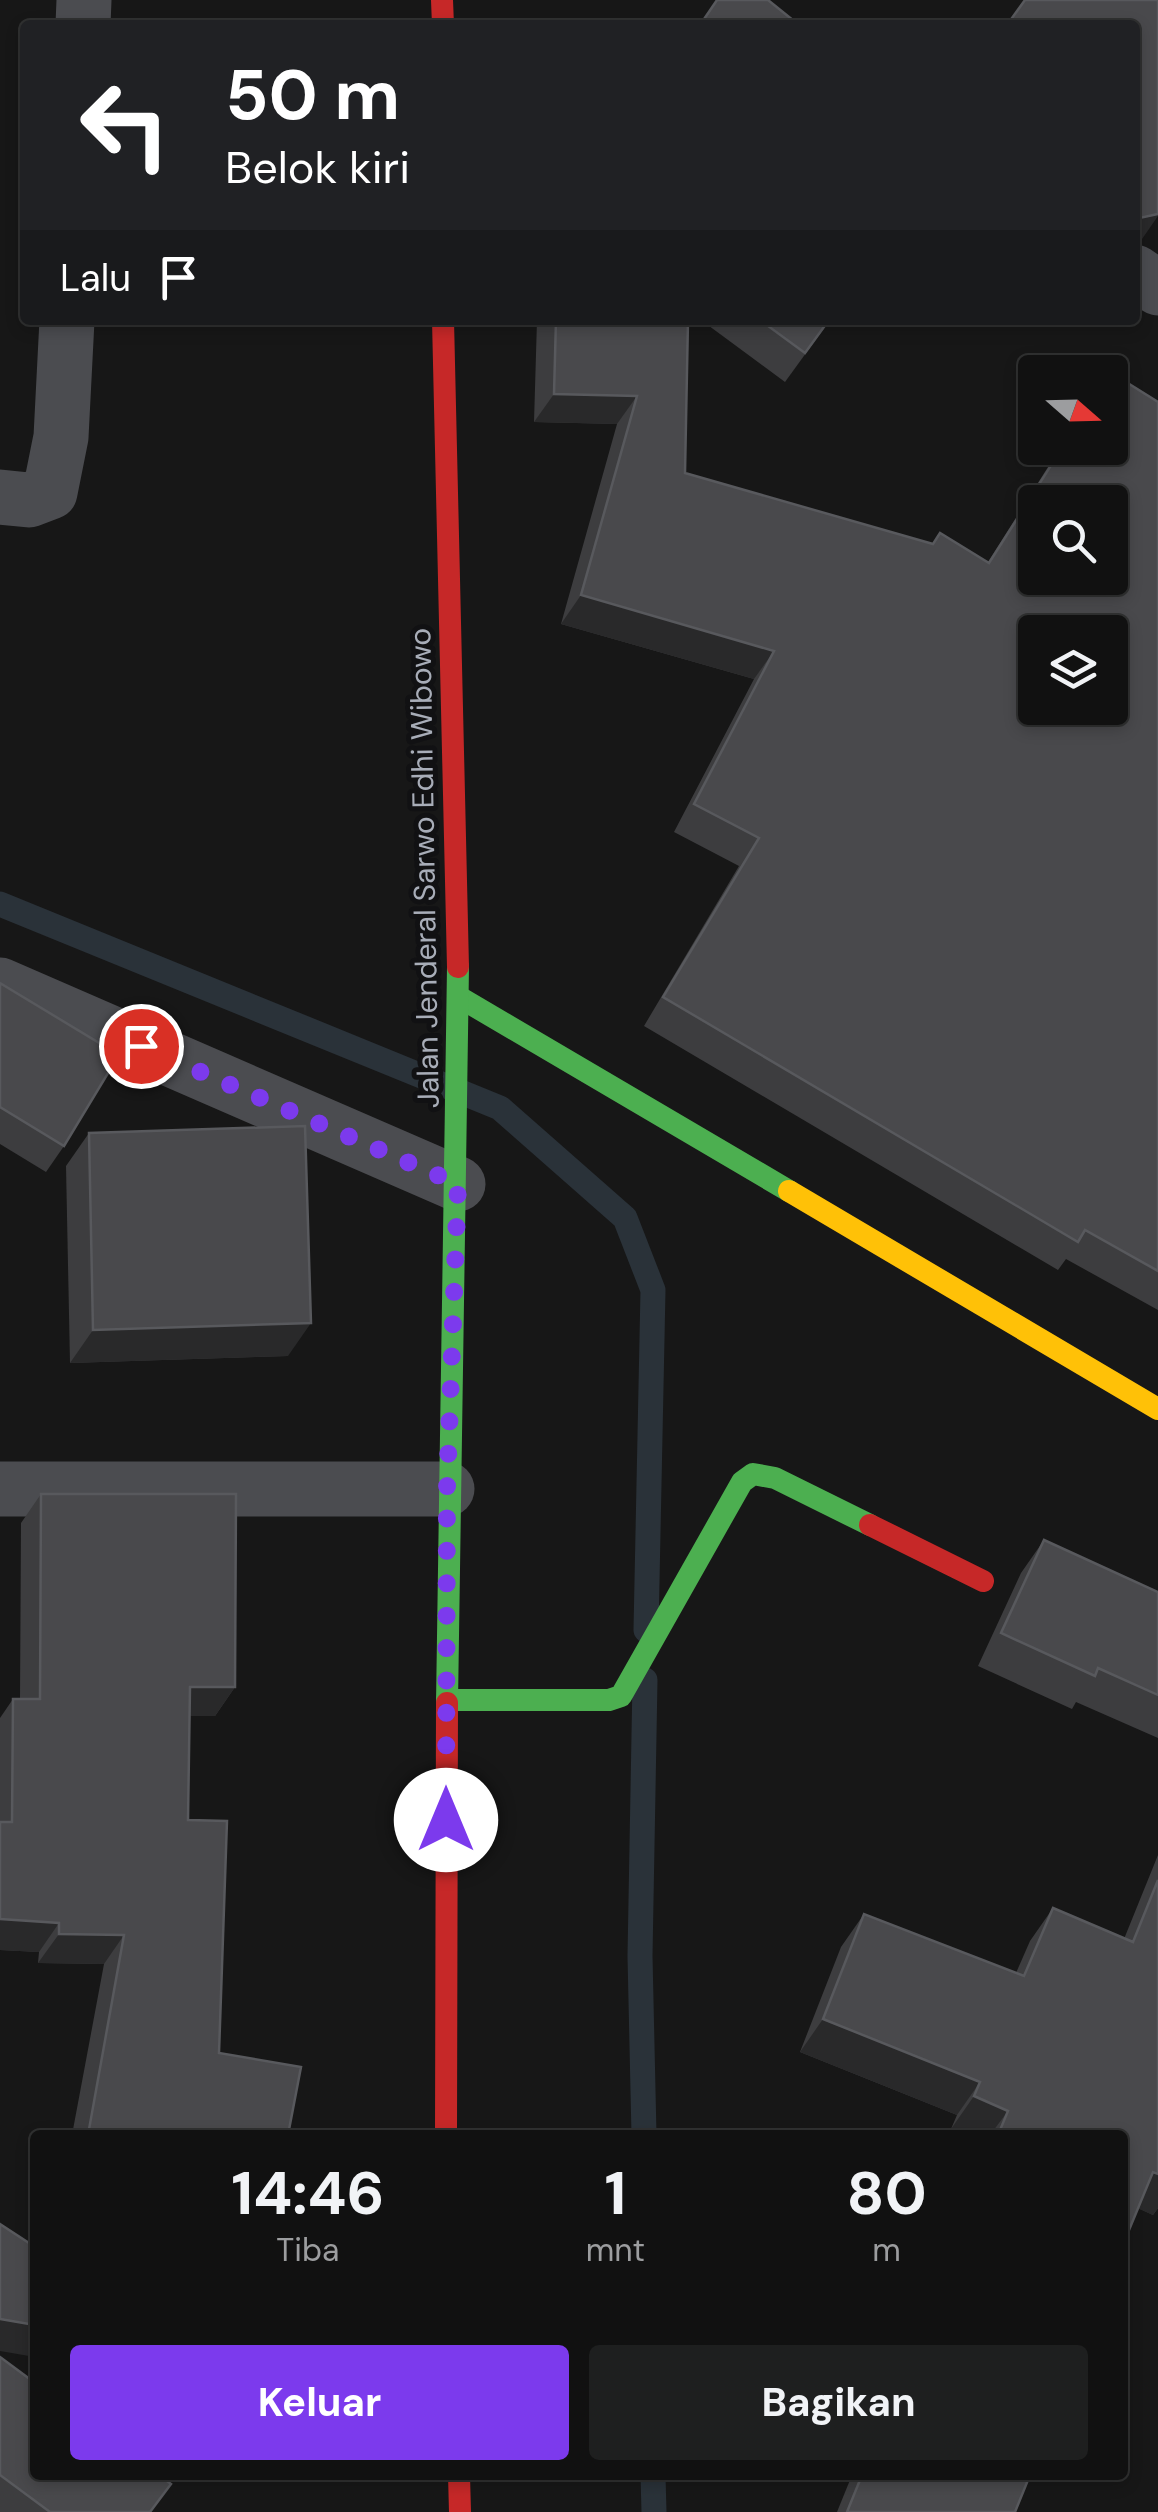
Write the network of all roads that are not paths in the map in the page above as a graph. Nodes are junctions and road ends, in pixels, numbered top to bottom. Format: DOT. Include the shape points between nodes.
graph roads {
  1 [pos="67,325"];
  2 [pos="443,325"];
  3 [pos="0,497"];
  4 [pos="0,985"];
  5 [pos="459,997"];
  6 [pos="458,1184"];
  7 [pos="1158,1409"];
  8 [pos="0,1489"];
  9 [pos="447,1489"];
  10 [pos="983,1582"];
  11 [pos="447,1700"];
  12 [pos="446,2130"];
  13 [pos="459,2480"];
  14 [pos="460,2512"];
  1 -- 3 [label="street" via="61,437 50,492 29,500"];
  2 -- 5 [label="main road, Jalan Jenderal Sarwo Edhi Wibowo"];
  4 -- 6 [label="street"];
  5 -- 6 [label="main road, Jalan Jenderal Sarwo Edhi Wibowo"];
  5 -- 7 [label="main road"];
  6 -- 9 [label="main road, Jalan Jenderal Sarwo Edhi Wibowo"];
  8 -- 9 [label="street"];
  9 -- 11 [label="main road, Jalan Jenderal Sarwo Edhi Wibowo"];
  10 -- 11 [label="main road" via="775,1478 753,1474 742,1482 621,1696"];
  11 -- 12 [label="main road, Jalan Jenderal Sarwo Edhi Wibowo"];
  13 -- 14 [label="main road"];
}
